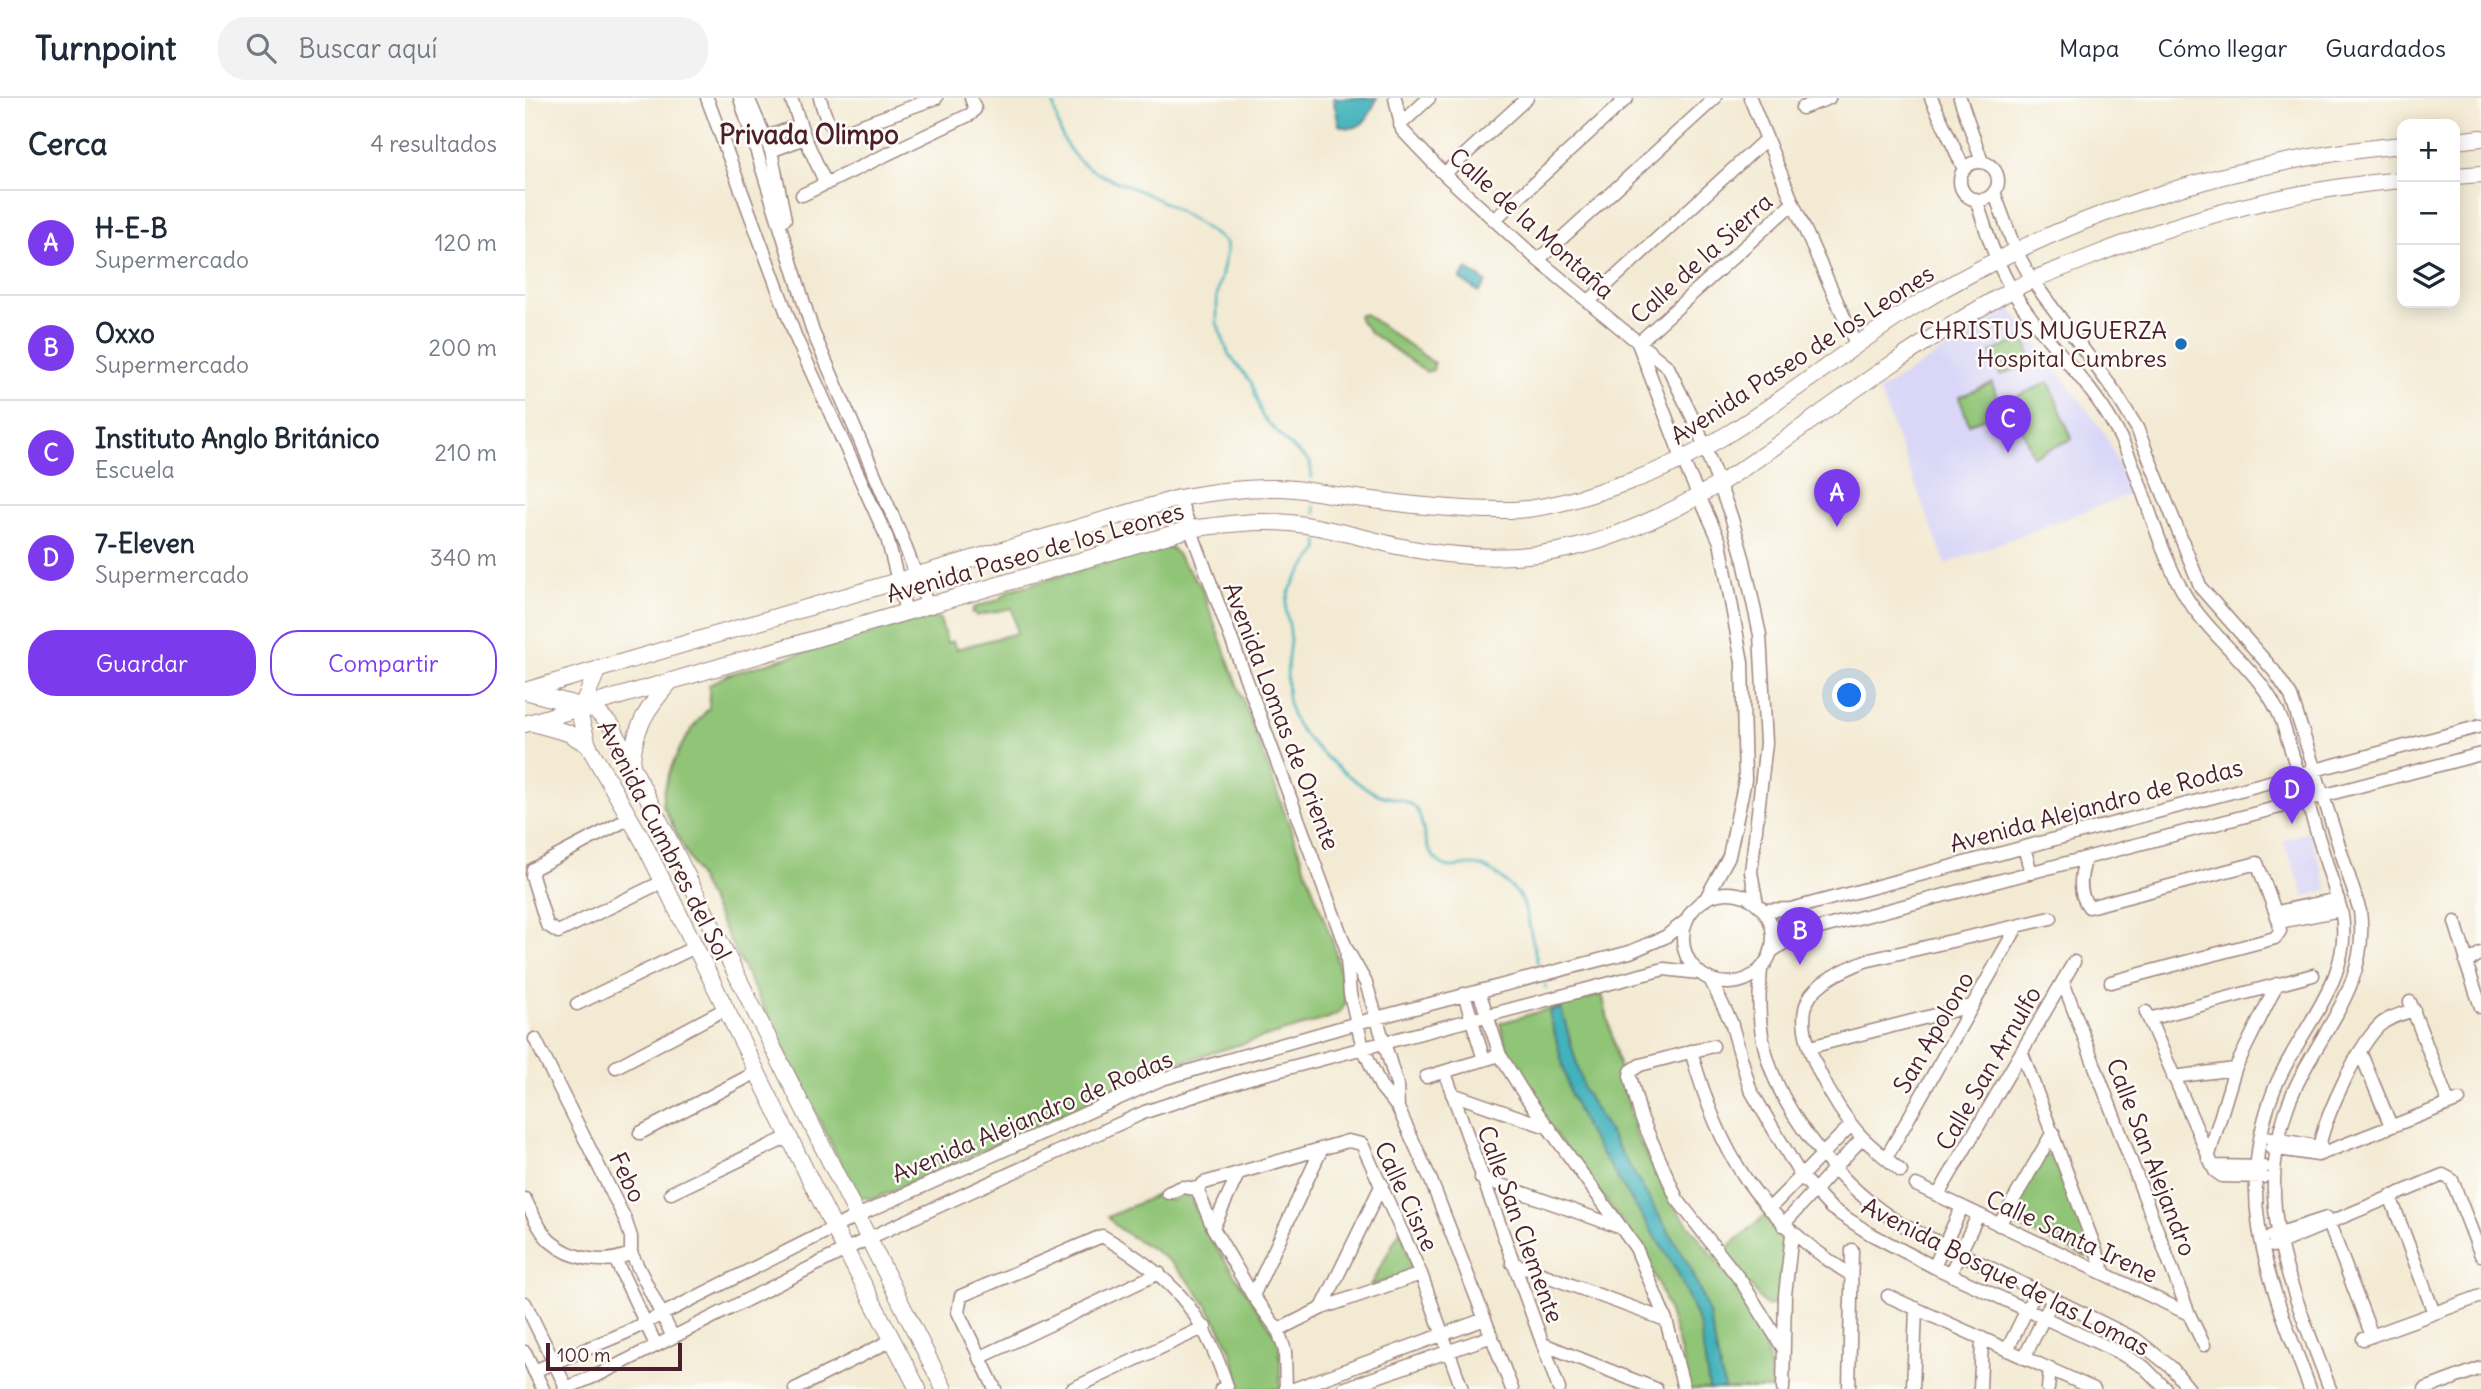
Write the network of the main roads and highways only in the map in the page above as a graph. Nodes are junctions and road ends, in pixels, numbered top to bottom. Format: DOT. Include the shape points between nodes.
graph roads {
  1 [pos="2481,138"];
  2 [pos="2460,140"];
  3 [pos="2397,145"];
  4 [pos="2481,174"];
  5 [pos="2460,176"];
  6 [pos="2397,180"];
  7 [pos="598,669"];
  8 [pos="670,682"];
  9 [pos="525,691"];
  10 [pos="582,706"];
  11 [pos="528,723"];
  12 [pos="588,746"];
  13 [pos="632,762"];
  14 [pos="918,1389"];
  15 [pos="944,1389"];
  1 -- 2 [label="main road"];
  3 -- 7 [label="main road, Avenida Paseo de los Leones" via="2327,152 2253,167 2173,190 2015,249 1910,309 1705,448 1627,482 1515,510 1279,488 1223,490 1179,498"];
  4 -- 5 [label="main road"];
  6 -- 8 [label="main road, Avenida Paseo de los Leones" via="2340,186 2253,204 2125,243 2032,280 1887,367 1720,485 1681,508 1597,541 1522,557 1398,546 1355,534 1267,522 1189,528"];
  7 -- 9 [label="main road, Avenida Paseo de los Leones"];
  7 -- 10 [label="main road"];
  8 -- 10 [label="main road, Avenida Paseo de los Leones"];
  8 -- 13 [label="main road" via="642,717"];
  9 -- 10 [label="main road"];
  10 -- 11 [label="main road, Avenida Paseo de los Leones"];
  10 -- 12 [label="main road, Avenida Cumbres del Sol" via="579,723"];
  10 -- 13 [label="main road, Avenida Cumbres del Sol" via="596,710 612,726"];
  11 -- 12 [label="main road" via="557,729"];
  12 -- 14 [label="main road, Avenida Cumbres del Sol" via="630,818"];
  13 -- 15 [label="main road, Avenida Cumbres del Sol"];
}
